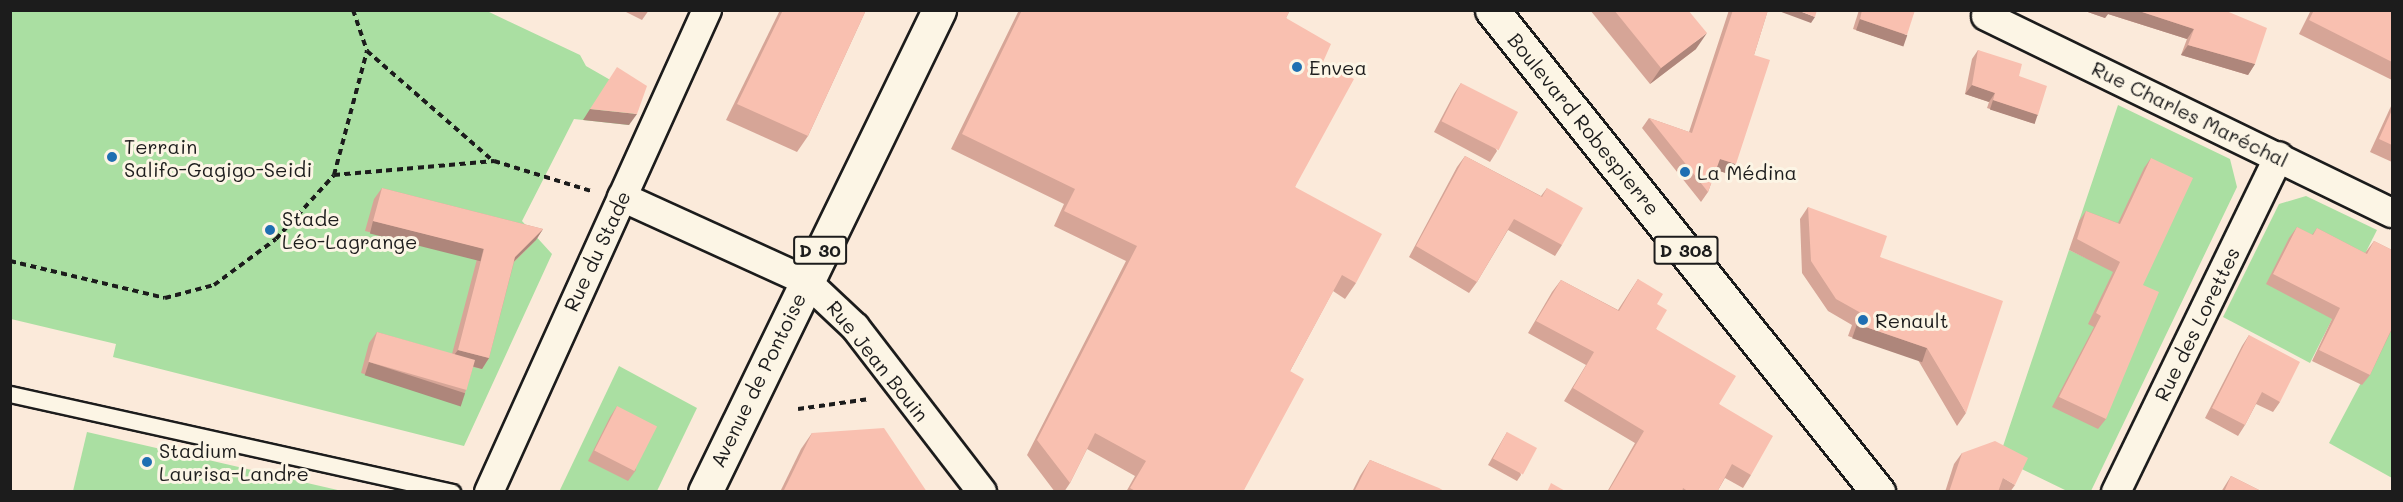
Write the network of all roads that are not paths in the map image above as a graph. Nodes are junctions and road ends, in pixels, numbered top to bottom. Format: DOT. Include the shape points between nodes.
graph roads {
  1 [pos="707,10"];
  2 [pos="939,10"];
  3 [pos="1492,10"];
  4 [pos="1986,16"];
  5 [pos="2279,157"];
  6 [pos="622,198"];
  7 [pos="2392,213"];
  8 [pos="806,281"];
  9 [pos="10,394"];
  10 [pos="452,492"];
  11 [pos="489,492"];
  12 [pos="705,492"];
  13 [pos="982,492"];
  14 [pos="1878,492"];
  15 [pos="2116,492"];
  1 -- 6 [label="street, Rue du Stade"];
  2 -- 8 [label="main road, Avenue de Pontoise / D 30"];
  3 -- 14 [label="main road, Boulevard Robespierre / D 308"];
  4 -- 5 [label="street, Rue Charles Maréchal"];
  5 -- 7 [label="street, Rue Charles Maréchal"];
  5 -- 15 [label="street, Rue des Lorettes"];
  6 -- 8 [label="street, Rue Jean Bouin"];
  6 -- 11 [label="street, Rue du Stade"];
  8 -- 12 [label="main road, Avenue de Pontoise / D 30"];
  8 -- 13 [label="street, Rue Jean Bouin" via="855,327"];
  9 -- 10 [label="lane"];
}
